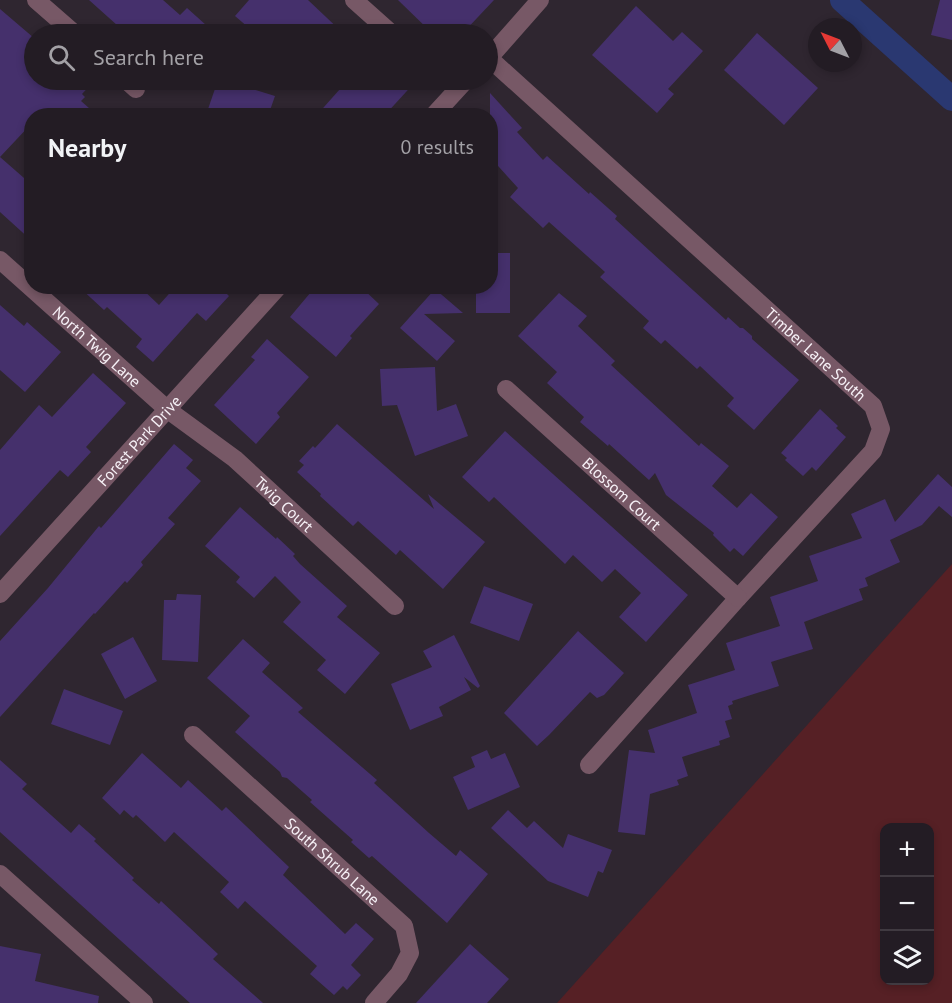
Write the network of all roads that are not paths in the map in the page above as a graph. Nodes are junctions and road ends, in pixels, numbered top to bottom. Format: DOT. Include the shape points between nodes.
graph roads {
  1 [pos="36,0"];
  2 [pos="354,0"];
  3 [pos="540,0"];
  4 [pos="64,24"];
  5 [pos="381,24"];
  6 [pos="498,47"];
  7 [pos="498,67"];
  8 [pos="449,90"];
  9 [pos="437,108"];
  10 [pos="0,260"];
  11 [pos="24,281"];
  12 [pos="38,294"];
  13 [pos="272,294"];
  14 [pos="506,389"];
  15 [pos="168,410"];
  16 [pos="0,594"];
  17 [pos="738,598"];
  18 [pos="395,606"];
  19 [pos="194,735"];
  20 [pos="589,765"];
  21 [pos="0,874"];
  22 [pos="144,1003"];
  23 [pos="374,1003"];
  1 -- 4 [label="street"];
  2 -- 5 [label="street"];
  3 -- 6 [label="street"];
  7 -- 17 [label="street, Timber Lane South" via="873,406 881,429 873,451"];
  8 -- 9 [label="street"];
  10 -- 11 [label="street, North Twig Lane"];
  12 -- 15 [label="street, North Twig Lane"];
  13 -- 15 [label="street, Forest Park Drive"];
  14 -- 17 [label="street, Blossom Court"];
  15 -- 16 [label="street, Forest Park Drive"];
  15 -- 18 [label="street, Twig Court" via="235,459"];
  17 -- 20 [label="street, Timber Lane South"];
  19 -- 23 [label="street, South Shrub Lane" via="404,926 410,952 399,974"];
  21 -- 22 [label="street"];
}
